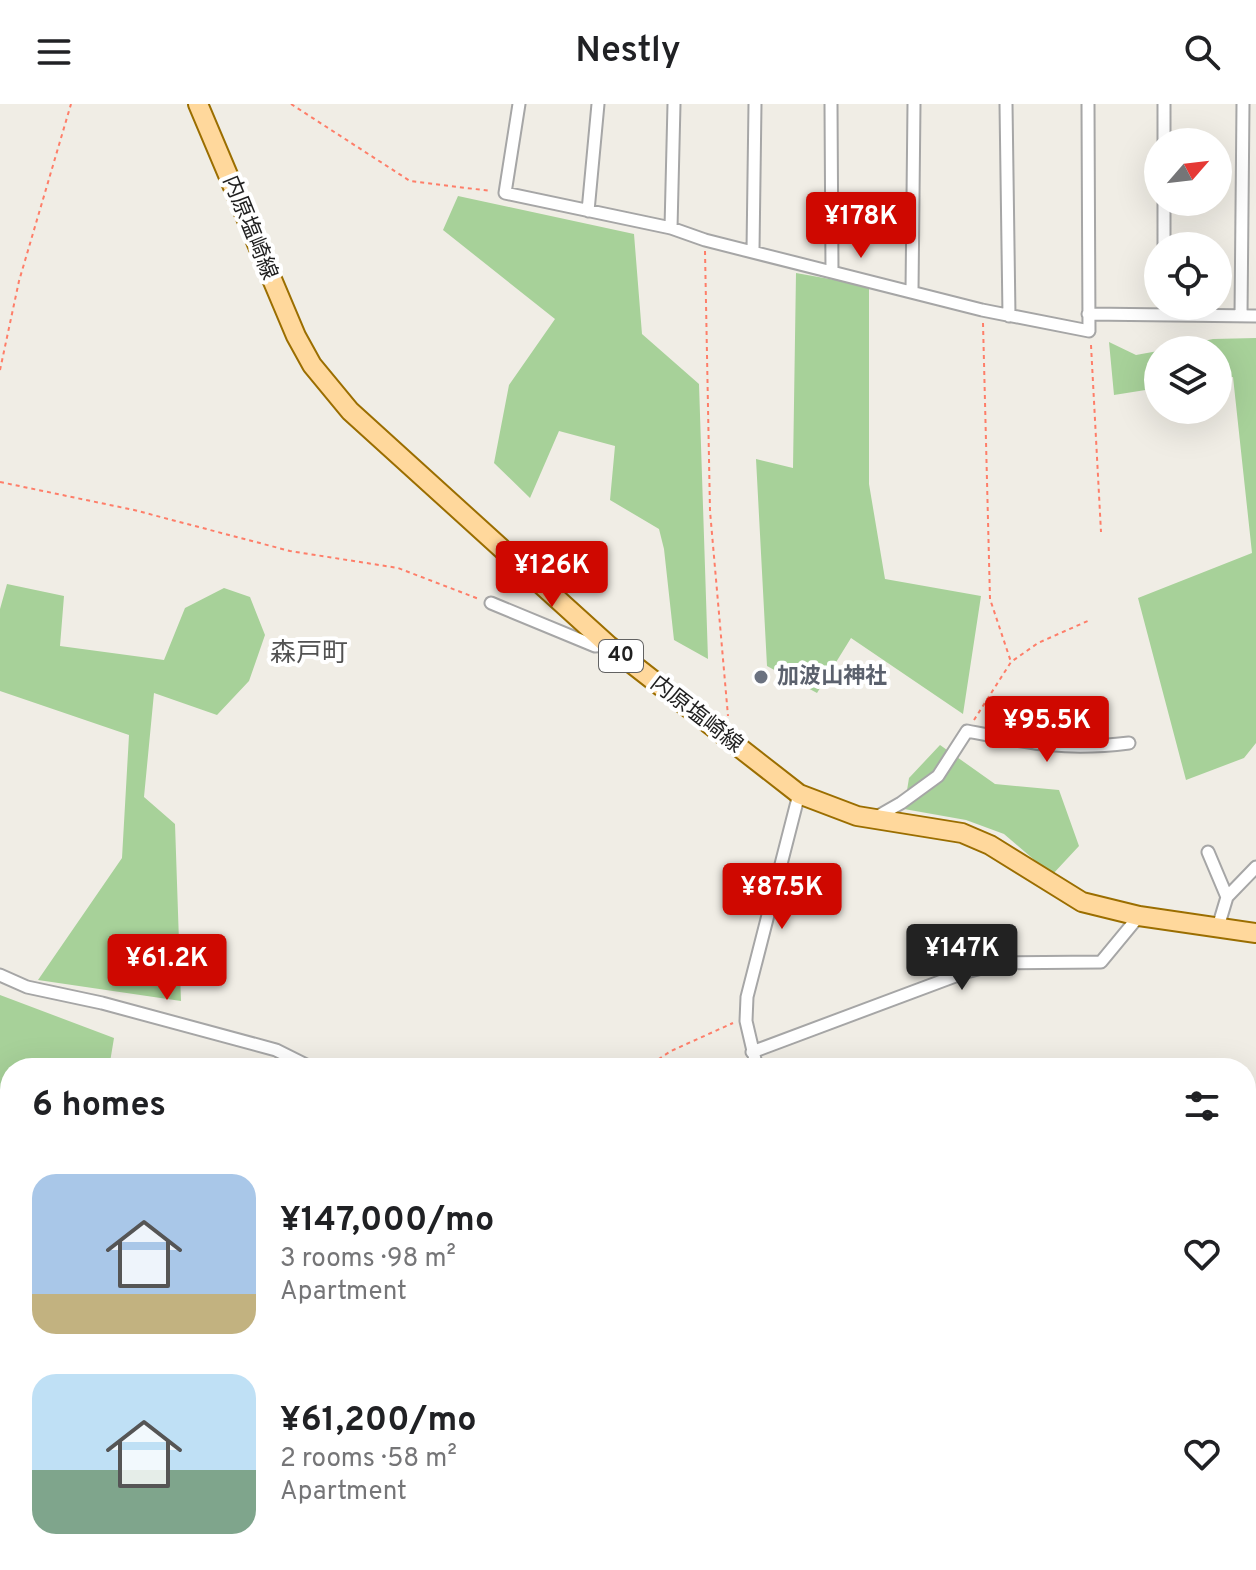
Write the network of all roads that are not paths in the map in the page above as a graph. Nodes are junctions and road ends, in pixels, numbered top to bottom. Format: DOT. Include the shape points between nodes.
graph roads {
  1 [pos="198,104"];
  2 [pos="519,104"];
  3 [pos="598,104"];
  4 [pos="674,104"];
  5 [pos="755,104"];
  6 [pos="831,104"];
  7 [pos="914,104"];
  8 [pos="1006,104"];
  9 [pos="1088,104"];
  10 [pos="1164,104"];
  11 [pos="1243,104"];
  12 [pos="1164,128"];
  13 [pos="588,211"];
  14 [pos="671,228"];
  15 [pos="753,250"];
  16 [pos="832,271"];
  17 [pos="912,291"];
  18 [pos="1144,311"];
  19 [pos="1088,314"];
  20 [pos="1232,315"];
  21 [pos="1009,316"];
  22 [pos="1241,316"];
  23 [pos="1256,316"];
  24 [pos="491,603"];
  25 [pos="608,645"];
  26 [pos="1129,743"];
  27 [pos="799,794"];
  28 [pos="873,819"];
  29 [pos="1208,852"];
  30 [pos="1256,867"];
  31 [pos="1227,897"];
  32 [pos="1139,916"];
  33 [pos="1218,927"];
  34 [pos="1256,933"];
  35 [pos="0,975"];
  36 [pos="752,1052"];
  37 [pos="292,1058"];
  38 [pos="754,1058"];
  1 -- 25 [label="main road, 内原塩崎線 / 40" via="277,297 312,365 350,411"];
  2 -- 13 [label="street" via="505,193"];
  3 -- 13 [label="street"];
  4 -- 14 [label="street"];
  5 -- 15 [label="street"];
  6 -- 16 [label="street"];
  7 -- 17 [label="street"];
  8 -- 21 [label="street"];
  9 -- 19 [label="street"];
  10 -- 12 [label="street"];
  11 -- 22 [label="street"];
  13 -- 14 [label="street"];
  14 -- 15 [label="street"];
  15 -- 16 [label="street"];
  16 -- 17 [label="street"];
  17 -- 21 [label="street"];
  18 -- 19 [label="street"];
  19 -- 21 [label="street" via="1089,331"];
  20 -- 22 [label="street"];
  22 -- 23 [label="street"];
  24 -- 25 [label="street" via="595,646"];
  25 -- 27 [label="main road, 内原塩崎線 / 40"];
  26 -- 28 [label="street" via="1045,747 967,731 938,776"];
  27 -- 28 [label="main road, 内原塩崎線 / 40" via="839,812"];
  27 -- 36 [label="street" via="747,997"];
  28 -- 32 [label="main road, 内原塩崎線 / 40" via="962,833 1082,902"];
  29 -- 31 [label="street"];
  30 -- 31 [label="street"];
  31 -- 33 [label="street"];
  32 -- 33 [label="main road, 内原塩崎線 / 40"];
  32 -- 36 [label="street" via="1101,962 1002,963 966,972"];
  33 -- 34 [label="main road, 内原塩崎線 / 40"];
  35 -- 37 [label="street"];
  36 -- 38 [label="street"];
}
